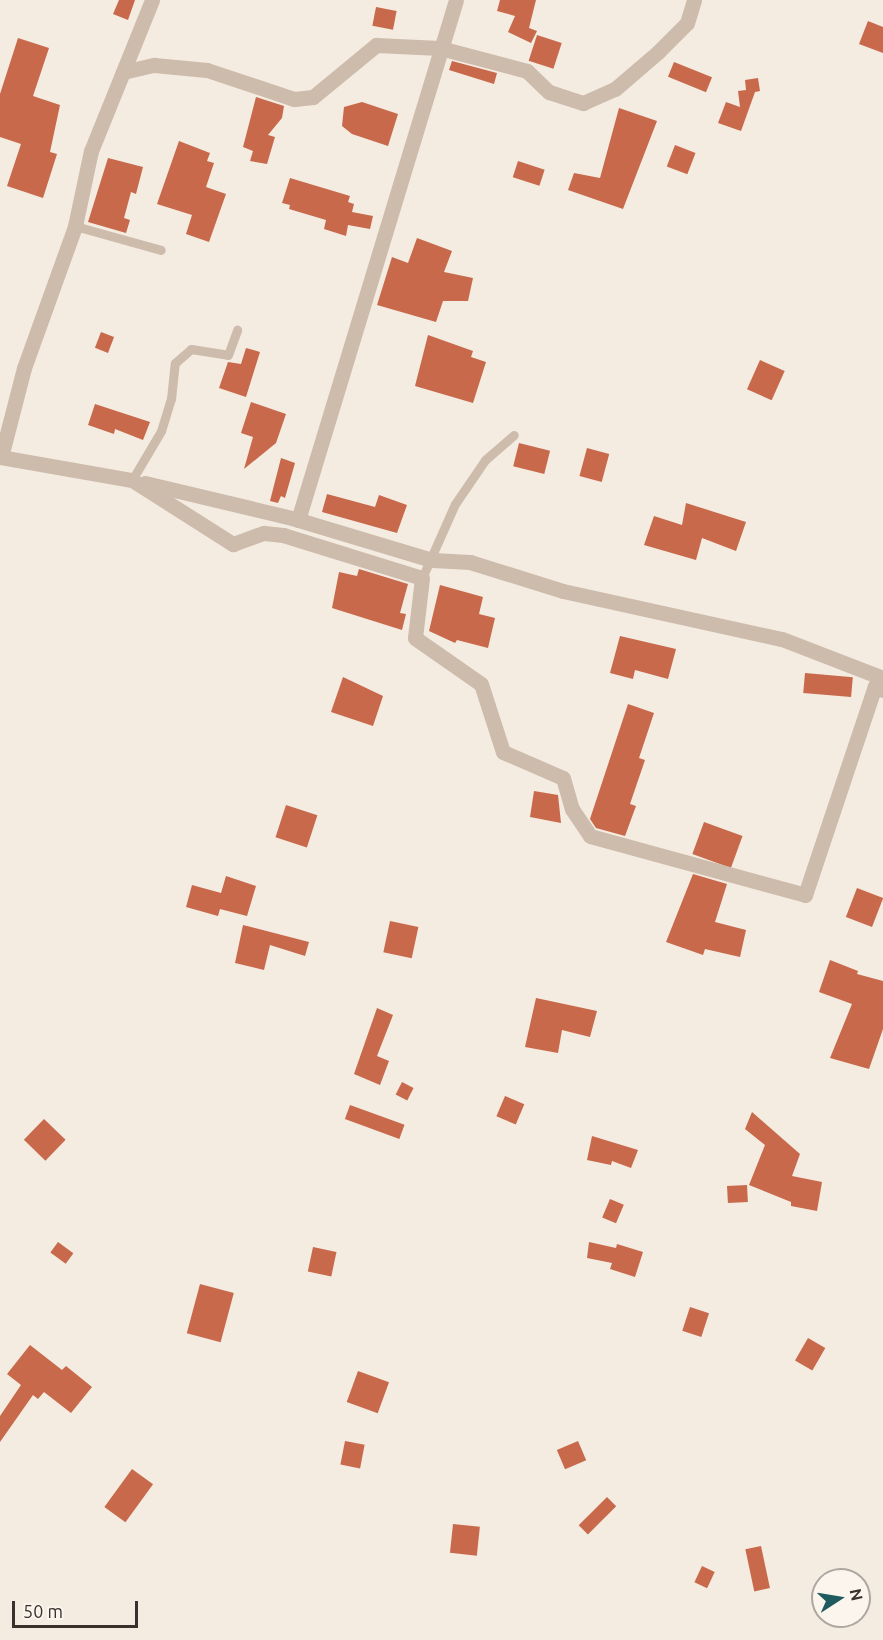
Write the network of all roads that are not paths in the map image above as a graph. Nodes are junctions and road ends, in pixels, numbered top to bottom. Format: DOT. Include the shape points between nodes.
graph roads {
  1 [pos="152,0"];
  2 [pos="456,0"];
  3 [pos="694,0"];
  4 [pos="440,48"];
  5 [pos="123,72"];
  6 [pos="75,226"];
  7 [pos="161,250"];
  8 [pos="237,330"];
  9 [pos="514,435"];
  10 [pos="1,457"];
  11 [pos="132,480"];
  12 [pos="298,520"];
  13 [pos="432,560"];
  14 [pos="422,578"];
  15 [pos="883,678"];
  16 [pos="883,690"];
  1 -- 5 [label="street"];
  2 -- 4 [label="street"];
  3 -- 4 [label="street" via="687,23 658,52 615,89 583,104 549,92 527,70"];
  4 -- 5 [label="street" via="376,45 313,97 294,99 207,70 154,65"];
  4 -- 12 [label="street"];
  5 -- 6 [label="street" via="91,151"];
  6 -- 7 [label="lane"];
  6 -- 10 [label="street" via="24,368"];
  8 -- 11 [label="lane" via="228,355 191,349 175,363 171,399 161,431"];
  9 -- 13 [label="lane" via="485,460 455,504"];
  10 -- 11 [label="street"];
  11 -- 12 [label="street"];
  11 -- 14 [label="street" via="234,544 264,533 283,535"];
  12 -- 13 [label="street"];
  13 -- 14 [label="lane"];
  13 -- 15 [label="street" via="470,562 563,591 782,639"];
  14 -- 16 [label="street" via="415,638 481,684 502,752 563,778 572,809 590,836 806,895 875,686"];
}
